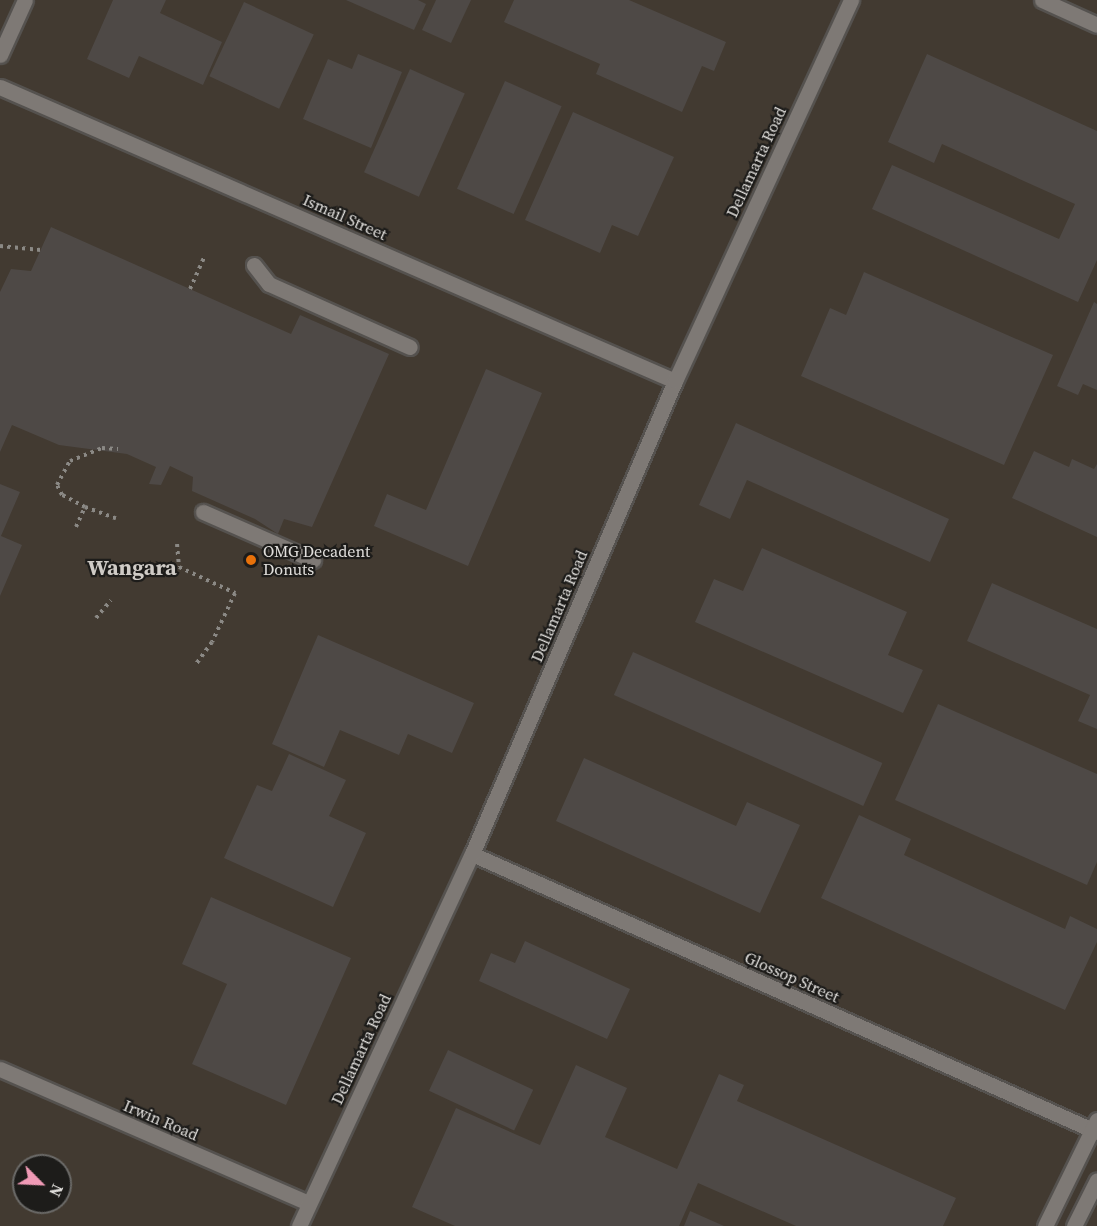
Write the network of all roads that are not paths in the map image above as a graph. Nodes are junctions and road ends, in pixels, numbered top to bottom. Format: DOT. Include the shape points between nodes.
graph roads {
  1 [pos="25,0"];
  2 [pos="851,0"];
  3 [pos="1042,0"];
  4 [pos="1097,25"];
  5 [pos="0,55"];
  6 [pos="0,87"];
  7 [pos="254,265"];
  8 [pos="410,347"];
  9 [pos="675,381"];
  10 [pos="203,512"];
  11 [pos="314,560"];
  12 [pos="472,855"];
  13 [pos="0,1070"];
  14 [pos="1095,1127"];
  15 [pos="1097,1180"];
  16 [pos="308,1203"];
  17 [pos="299,1226"];
  18 [pos="1045,1226"];
  19 [pos="1074,1226"];
  1 -- 5 [label="street"];
  2 -- 9 [label="street, Dellamarta Road"];
  3 -- 4 [label="street"];
  6 -- 9 [label="street, Ismail Street"];
  7 -- 8 [label="street" via="268,284"];
  9 -- 12 [label="street, Dellamarta Road"];
  10 -- 11 [label="street"];
  12 -- 14 [label="street, Glossop Street"];
  12 -- 16 [label="street, Dellamarta Road"];
  13 -- 16 [label="street, Irwin Road"];
  14 -- 18 [label="street"];
  15 -- 19 [label="street"];
  16 -- 17 [label="street, Dellamarta Road"];
}
